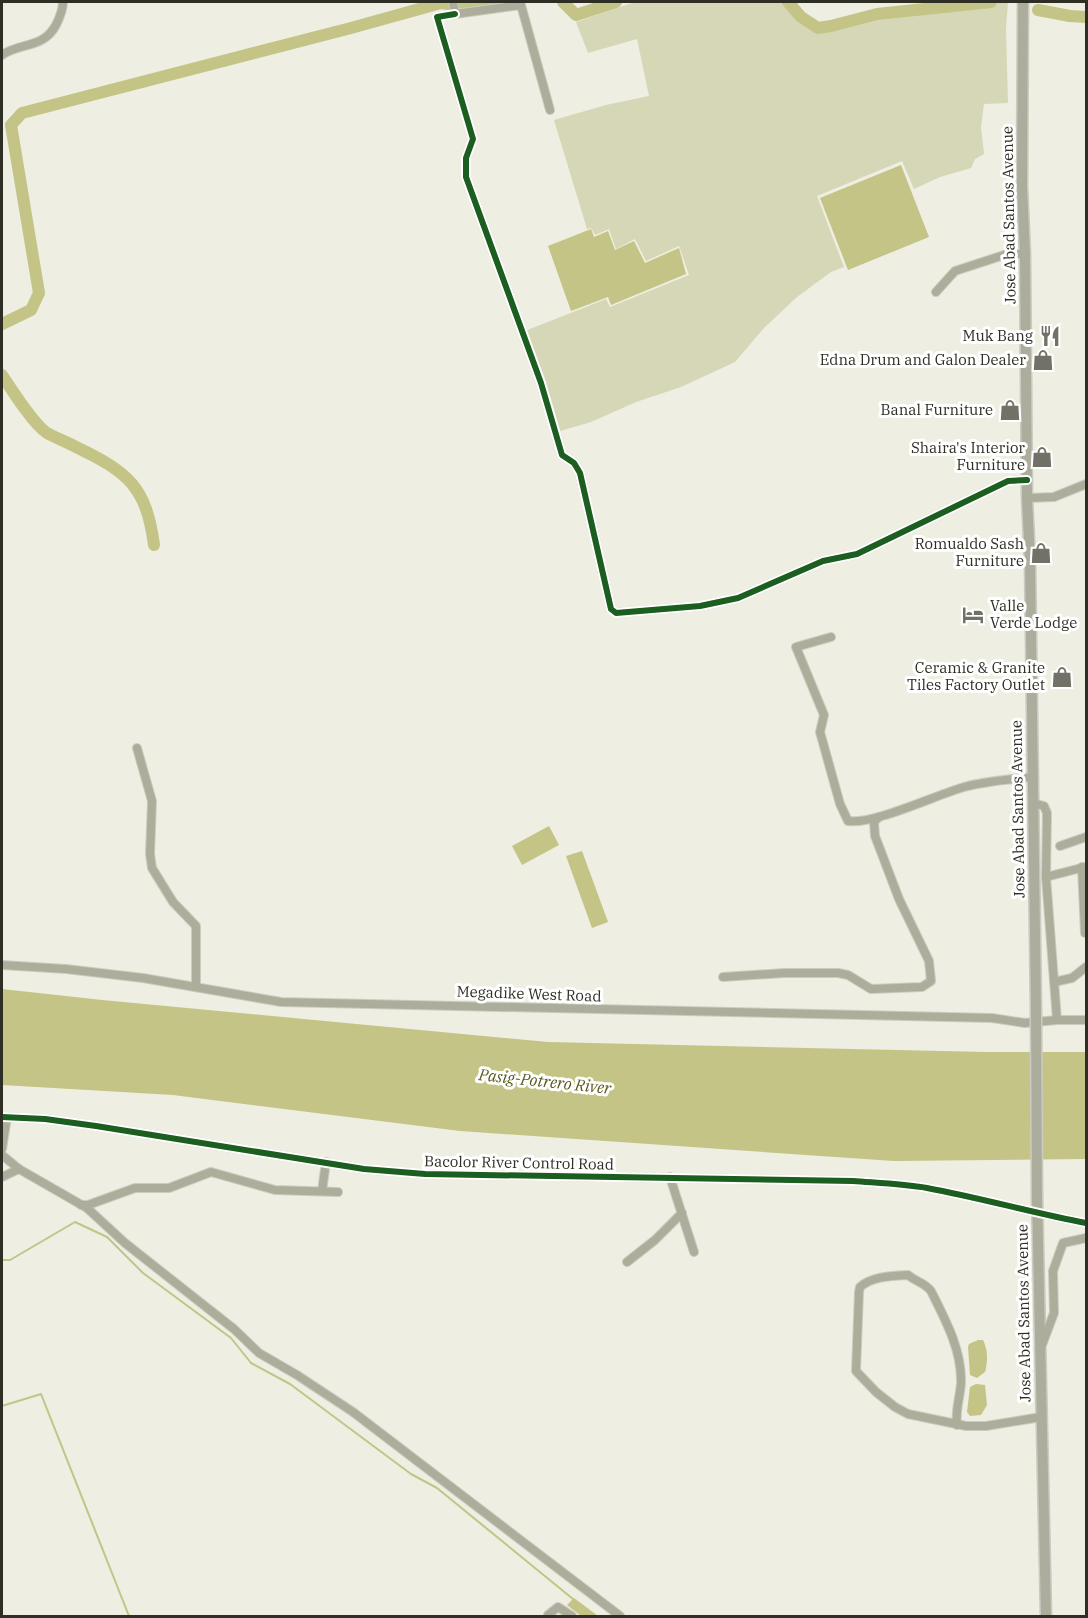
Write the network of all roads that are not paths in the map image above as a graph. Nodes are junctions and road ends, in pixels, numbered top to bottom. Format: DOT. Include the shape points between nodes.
graph roads {
  1 [pos="63,2"];
  2 [pos="453,2"];
  3 [pos="1023,2"];
  4 [pos="454,12"];
  5 [pos="2,55"];
  6 [pos="550,110"];
  7 [pos="1025,254"];
  8 [pos="936,292"];
  9 [pos="1027,480"];
  10 [pos="1086,484"];
  11 [pos="1027,498"];
  12 [pos="831,637"];
  13 [pos="136,748"];
  14 [pos="1033,777"];
  15 [pos="1034,803"];
  16 [pos="879,817"];
  17 [pos="1086,837"];
  18 [pos="1060,846"];
  19 [pos="1084,867"];
  20 [pos="1046,877"];
  21 [pos="1085,933"];
  22 [pos="2,965"];
  23 [pos="1086,967"];
  24 [pos="723,977"];
  25 [pos="1054,982"];
  26 [pos="196,987"];
  27 [pos="1057,1020"];
  28 [pos="1086,1020"];
  29 [pos="4,1117"];
  30 [pos="2,1149"];
  31 [pos="2,1155"];
  32 [pos="326,1162"];
  33 [pos="20,1169"];
  34 [pos="2,1177"];
  35 [pos="670,1177"];
  36 [pos="322,1191"];
  37 [pos="338,1192"];
  38 [pos="79,1205"];
  39 [pos="682,1213"];
  40 [pos="1037,1214"];
  41 [pos="1086,1222"];
  42 [pos="1086,1238"];
  43 [pos="694,1252"];
  44 [pos="627,1262"];
  45 [pos="1040,1352"];
  46 [pos="1041,1417"];
  47 [pos="957,1425"];
  48 [pos="548,1615"];
  49 [pos="572,1617"];
  50 [pos="620,1617"];
  51 [pos="1046,1617"];
  1 -- 5 [label="street" via="62,12 48,36"];
  2 -- 4 [label="street"];
  3 -- 7 [label="highway, Jose Abad Santos Avenue"];
  4 -- 6 [label="street" via="521,5"];
  4 -- 9 [label="street" via="437,17 473,139 466,158 466,177 541,383 562,455 580,473 613,612 700,606 738,598 823,561 865,551 1008,481"];
  7 -- 8 [label="street" via="1007,254 955,271"];
  7 -- 9 [label="highway, Jose Abad Santos Avenue"];
  9 -- 11 [label="highway, Jose Abad Santos Avenue"];
  10 -- 11 [label="street" via="1054,497"];
  11 -- 14 [label="highway, Jose Abad Santos Avenue"];
  12 -- 16 [label="street" via="796,647 824,715 820,732 848,821"];
  13 -- 26 [label="street" via="152,801 152,868 173,902 196,926"];
  14 -- 15 [label="highway, Jose Abad Santos Avenue"];
  14 -- 16 [label="street" via="965,787"];
  15 -- 20 [label="street" via="1044,806 1047,813"];
  15 -- 40 [label="highway, Jose Abad Santos Avenue, bridge"];
  16 -- 24 [label="street" via="874,822 875,836 929,961 931,981 922,987 871,989 848,975 838,974"];
  17 -- 18 [label="street"];
  19 -- 20 [label="street"];
  19 -- 21 [label="street"];
  20 -- 25 [label="street"];
  22 -- 26 [label="street, Megadike West Road" via="113,974"];
  23 -- 25 [label="street" via="1072,978"];
  25 -- 27 [label="street"];
  26 -- 27 [label="street, Megadike West Road" via="281,1002 992,1018 1025,1023"];
  27 -- 28 [label="street, Megadike West Road"];
  29 -- 30 [label="street"];
  29 -- 32 [label="street, Bacolor River Control Road" via="69,1122"];
  31 -- 33 [label="street"];
  32 -- 35 [label="street, Bacolor River Control Road" via="425,1174"];
  32 -- 36 [label="street"];
  33 -- 34 [label="street"];
  33 -- 38 [label="street"];
  35 -- 39 [label="street"];
  35 -- 40 [label="street, Bacolor River Control Road" via="894,1184"];
  36 -- 37 [label="street"];
  36 -- 38 [label="street" via="275,1190 211,1172 169,1188 135,1188"];
  38 -- 50 [label="street" via="259,1353 352,1412"];
  39 -- 43 [label="street"];
  39 -- 44 [label="street"];
  40 -- 41 [label="street, Bacolor River Control Road"];
  40 -- 45 [label="highway, Jose Abad Santos Avenue"];
  42 -- 45 [label="street" via="1063,1243 1053,1271 1054,1313"];
  45 -- 46 [label="highway, Jose Abad Santos Avenue"];
  46 -- 47 [label="street" via="986,1426"];
  46 -- 51 [label="highway, Jose Abad Santos Avenue"];
  47 -- 47 [label="street" via="961,1385 958,1352 931,1291 908,1275 863,1284 859,1293 856,1371 866,1384 908,1414"];
  48 -- 49 [label="street" via="558,1608"];
}
